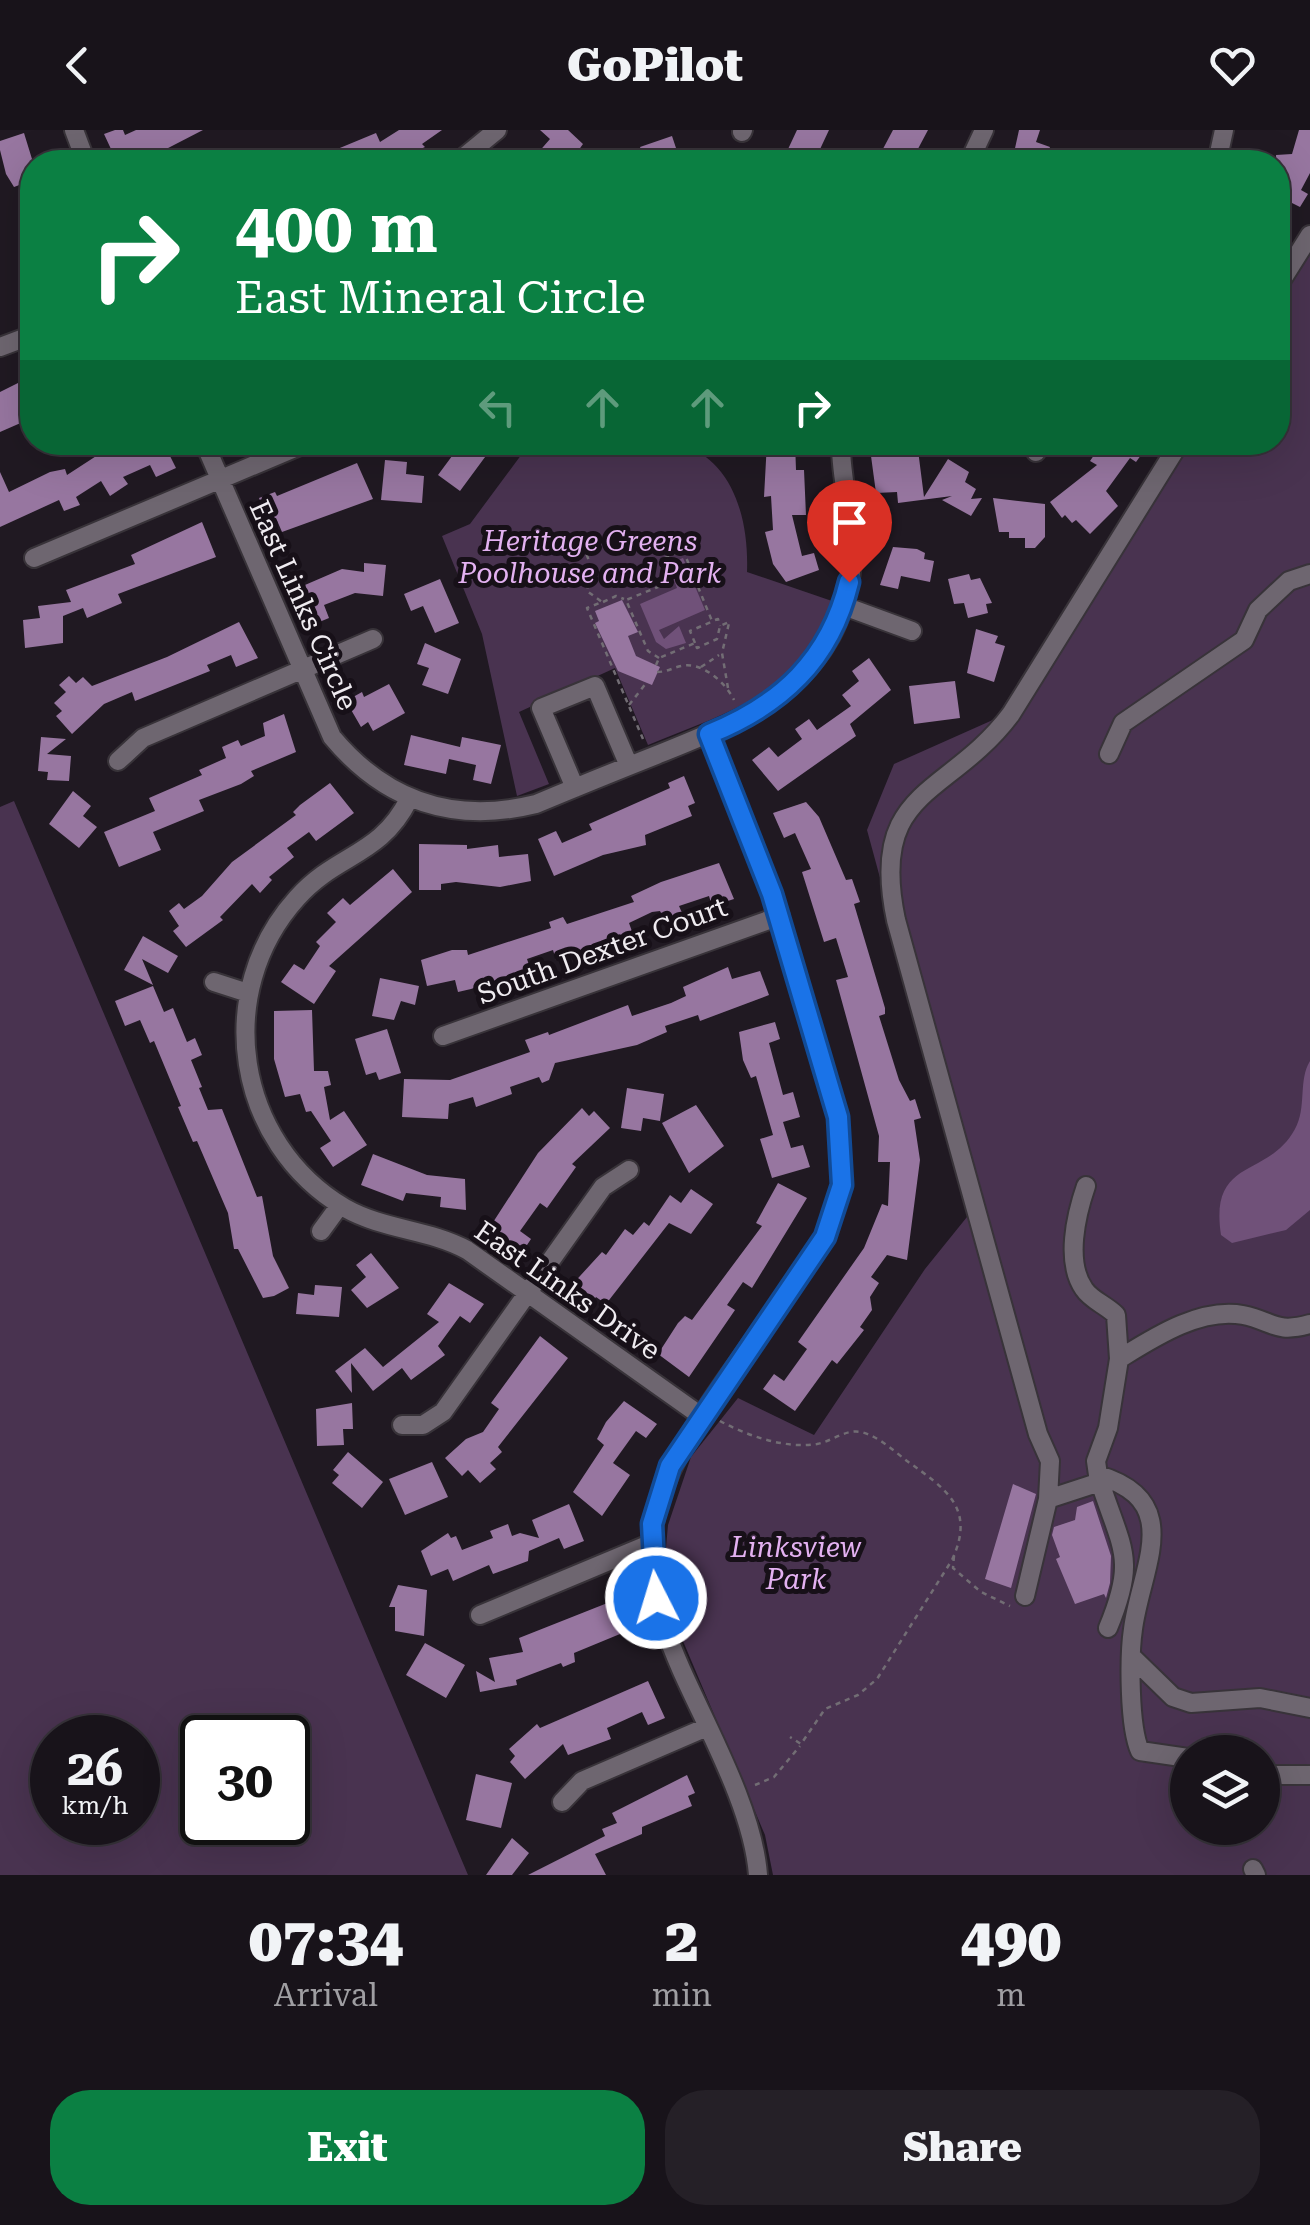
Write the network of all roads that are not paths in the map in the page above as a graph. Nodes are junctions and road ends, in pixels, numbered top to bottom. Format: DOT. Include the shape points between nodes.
graph roads {
  1 [pos="497,130"];
  2 [pos="473,150"];
  3 [pos="1310,236"];
  4 [pos="1290,267"];
  5 [pos="209,455"];
  6 [pos="279,455"];
  7 [pos="843,455"];
  8 [pos="1172,455"];
  9 [pos="220,480"];
  10 [pos="34,558"];
  11 [pos="1310,574"];
  12 [pos="844,606"];
  13 [pos="912,631"];
  14 [pos="373,639"];
  15 [pos="300,669"];
  16 [pos="709,734"];
  17 [pos="1109,754"];
  18 [pos="118,761"];
  19 [pos="629,766"];
  20 [pos="575,788"];
  21 [pos="409,798"];
  22 [pos="780,916"];
  23 [pos="214,982"];
  24 [pos="248,993"];
  25 [pos="443,1036"];
  26 [pos="629,1170"];
  27 [pos="1086,1186"];
  28 [pos="340,1205"];
  29 [pos="322,1232"];
  30 [pos="528,1294"];
  31 [pos="1310,1324"];
  32 [pos="1119,1359"];
  33 [pos="703,1413"];
  34 [pos="402,1426"];
  35 [pos="1048,1500"];
  36 [pos="652,1543"];
  37 [pos="1024,1602"];
  38 [pos="480,1615"];
  39 [pos="1108,1628"];
  40 [pos="1134,1659"];
  41 [pos="1310,1708"];
  42 [pos="707,1727"];
  43 [pos="1170,1755"];
  44 [pos="1280,1775"];
  45 [pos="1310,1776"];
  46 [pos="562,1802"];
  47 [pos="758,1875"];
  1 -- 2 [label="street"];
  3 -- 4 [label="street"];
  5 -- 9 [label="street, East Links Circle"];
  6 -- 9 [label="street"];
  7 -- 12 [label="street" via="853,540"];
  8 -- 35 [label="street" via="1012,714 988,743 919,796 896,830 890,856 896,920 1050,1461"];
  9 -- 10 [label="street"];
  9 -- 15 [label="street, East Links Circle"];
  11 -- 17 [label="street" via="1289,581 1258,610 1244,640 1124,723"];
  12 -- 13 [label="street"];
  12 -- 16 [label="street, East Links Circle" via="814,662 788,689"];
  14 -- 15 [label="street"];
  15 -- 18 [label="street" via="143,738"];
  15 -- 21 [label="street, East Links Circle" via="338,745 371,776"];
  16 -- 19 [label="street, East Links Circle"];
  16 -- 22 [label="street"];
  19 -- 20 [label="street, East Links Circle"];
  19 -- 20 [label="street" via="595,686 540,708"];
  20 -- 21 [label="street, East Links Circle" via="536,804 482,813"];
  21 -- 24 [label="street, East Links Drive" via="381,840 332,867 287,909 266,940"];
  22 -- 25 [label="street, South Dexter Court"];
  22 -- 33 [label="street" via="838,1117 842,1185 825,1237"];
  23 -- 24 [label="street"];
  24 -- 28 [label="street, East Links Drive" via="246,1058 258,1108 297,1168"];
  26 -- 30 [label="street" via="604,1187"];
  27 -- 32 [label="street" via="1076,1214 1077,1273 1090,1297 1116,1314"];
  28 -- 29 [label="street"];
  28 -- 30 [label="street, East Links Drive" via="375,1223 452,1242"];
  30 -- 33 [label="street, East Links Drive"];
  30 -- 34 [label="street" via="443,1412 423,1425"];
  31 -- 32 [label="street" via="1286,1330 1242,1315 1186,1323"];
  32 -- 40 [label="street" via="1096,1461 1098,1475 1119,1481 1148,1511 1154,1537 1132,1632"];
  33 -- 36 [label="street" via="661,1487"];
  35 -- 37 [label="street"];
  35 -- 39 [label="street" via="1100,1482 1128,1568"];
  36 -- 38 [label="street"];
  36 -- 42 [label="street" via="661,1618"];
  40 -- 41 [label="street" via="1173,1697 1191,1703 1260,1698"];
  40 -- 43 [label="street" via="1130,1720 1140,1750"];
  42 -- 46 [label="street" via="582,1780"];
  42 -- 47 [label="street" via="754,1848"];
  44 -- 45 [label="street"];
}
